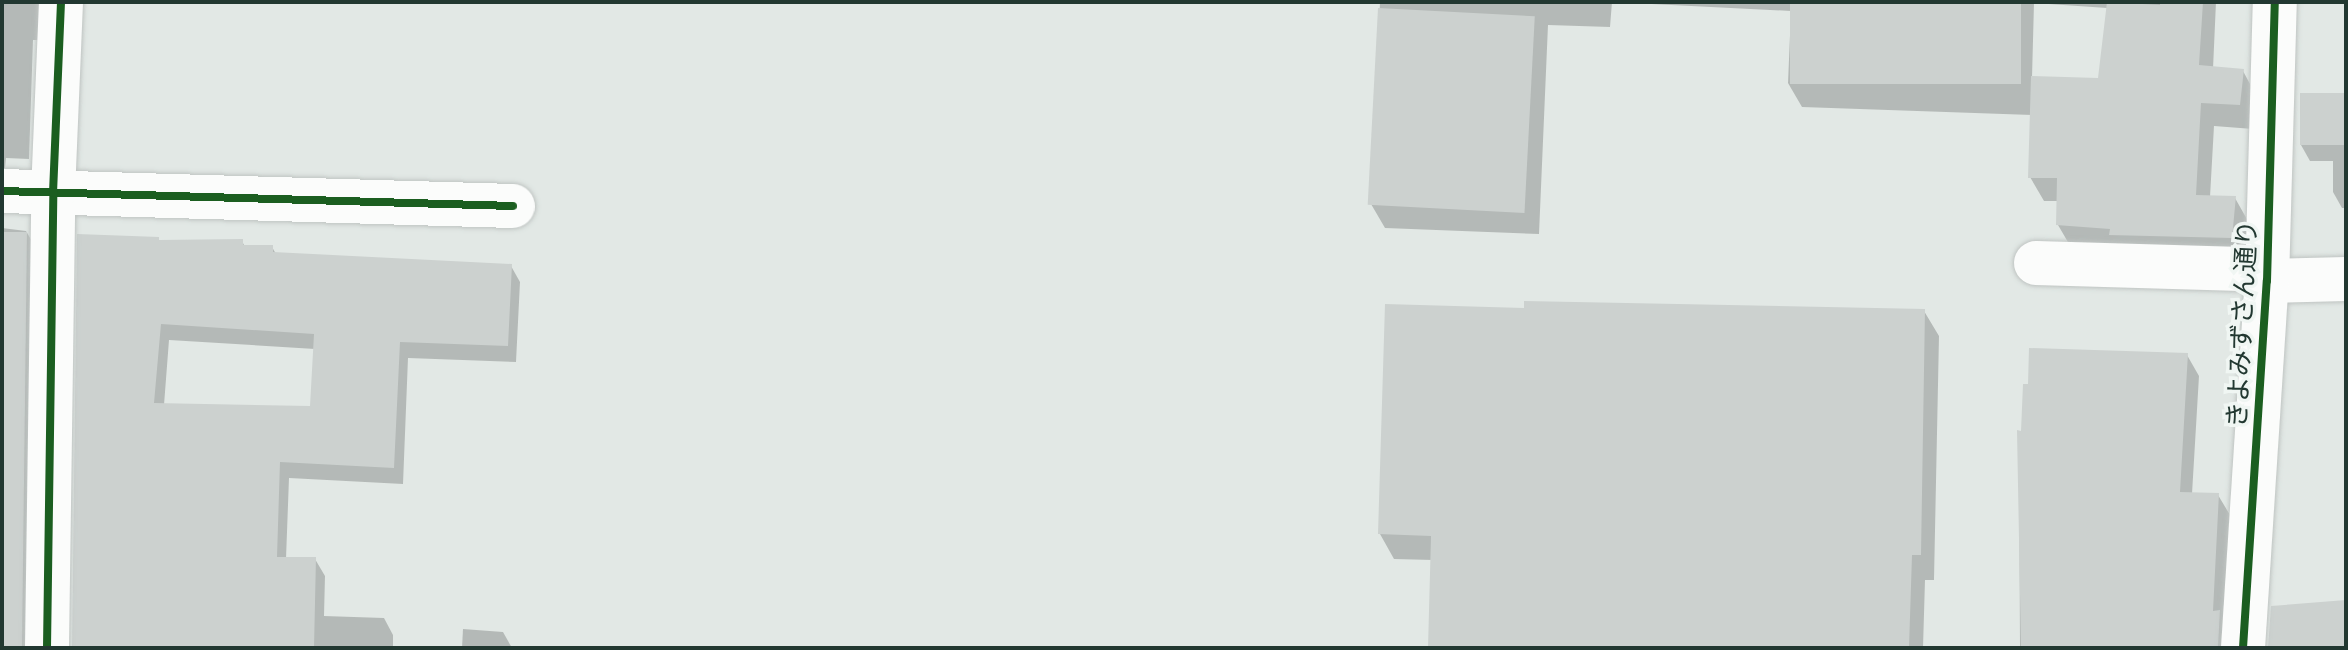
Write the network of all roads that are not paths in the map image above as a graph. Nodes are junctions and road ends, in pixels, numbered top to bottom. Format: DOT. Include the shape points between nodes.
graph roads {
  1 [pos="61,2"];
  2 [pos="2275,2"];
  3 [pos="2,191"];
  4 [pos="53,193"];
  5 [pos="513,206"];
  6 [pos="2036,263"];
  7 [pos="2267,276"];
  8 [pos="2346,279"];
  9 [pos="47,648"];
  10 [pos="2243,648"];
  1 -- 4 [label="street"];
  2 -- 7 [label="street, きよみずさん通り"];
  3 -- 4 [label="street"];
  4 -- 5 [label="street"];
  4 -- 9 [label="street"];
  6 -- 7 [label="street"];
  7 -- 8 [label="street"];
  7 -- 10 [label="street, きよみずさん通り"];
}
